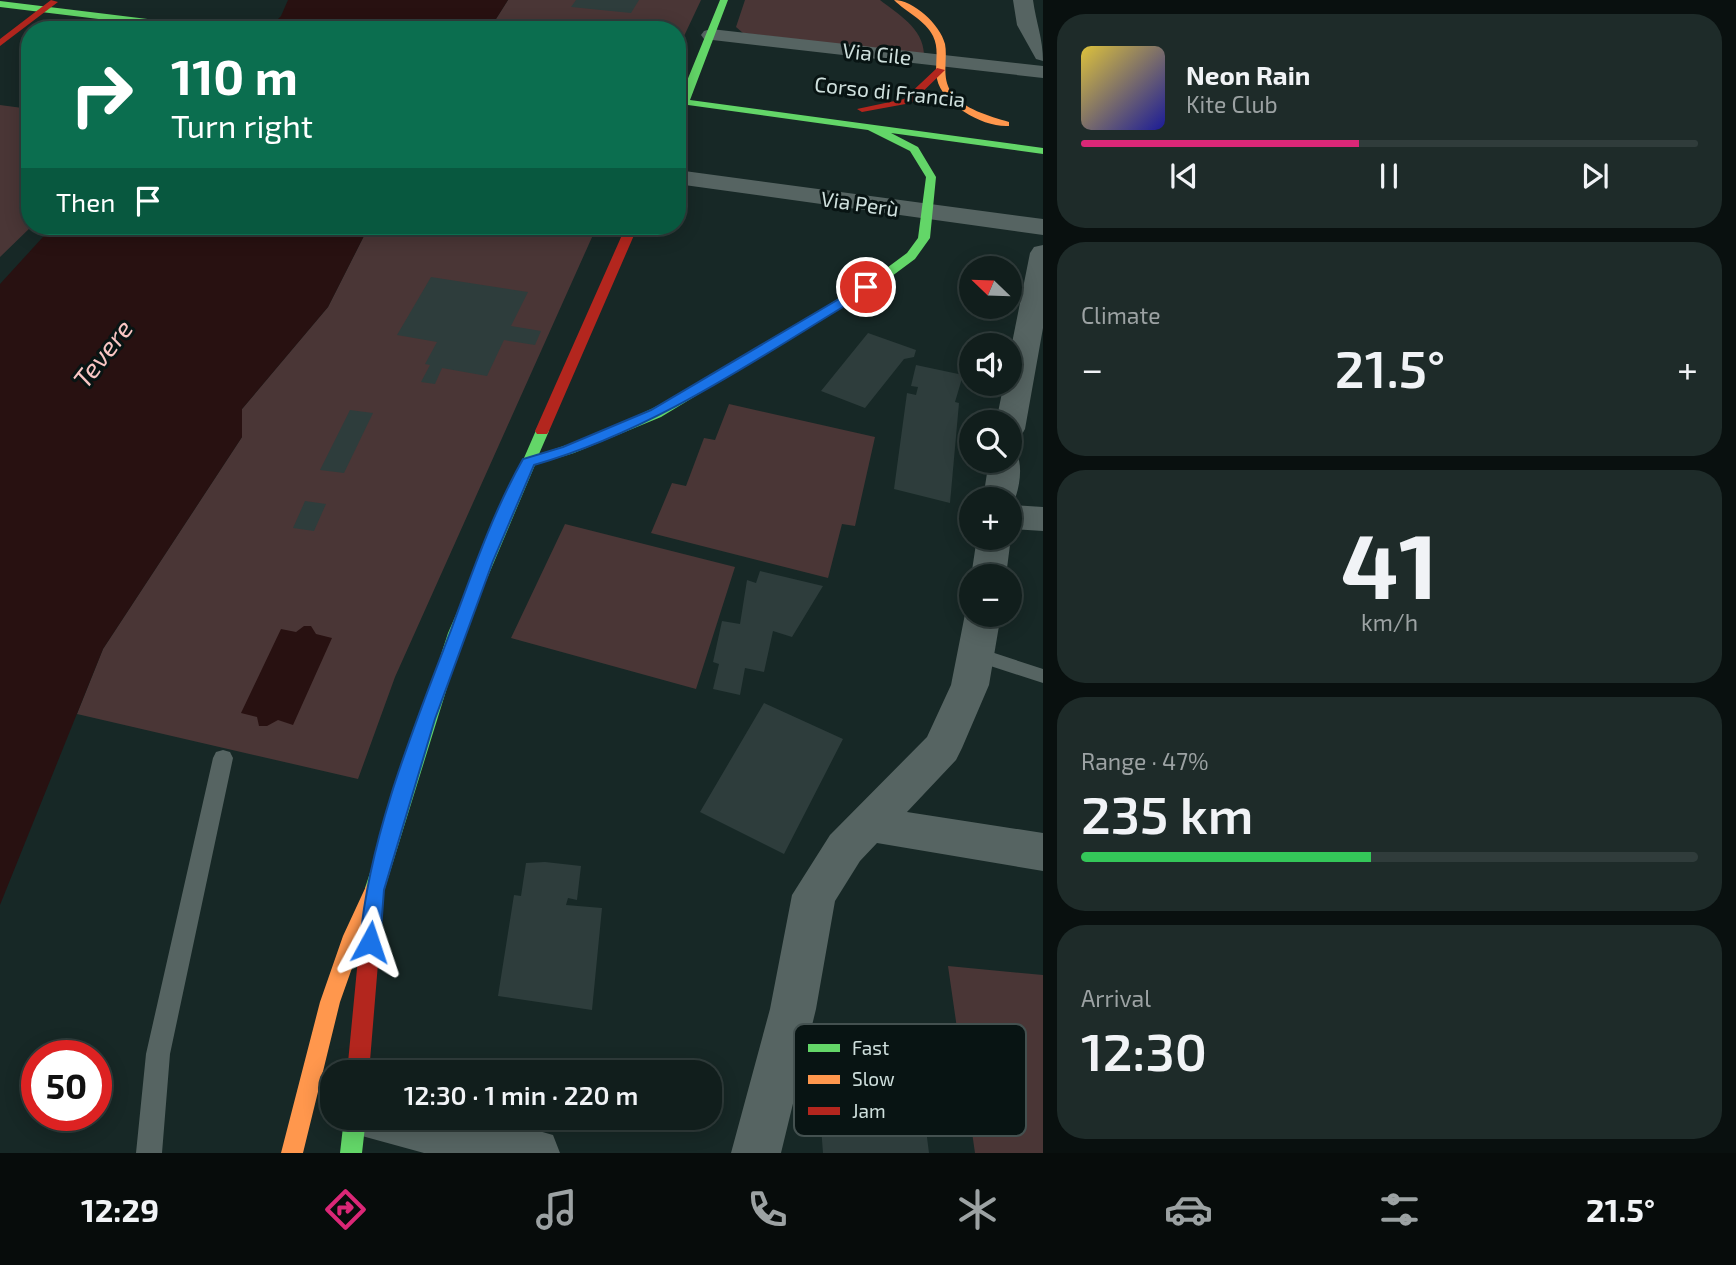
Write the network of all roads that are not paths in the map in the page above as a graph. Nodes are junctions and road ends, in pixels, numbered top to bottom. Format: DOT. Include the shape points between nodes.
graph roads {
  1 [pos="57,0"];
  2 [pos="724,0"];
  3 [pos="898,0"];
  4 [pos="1023,0"];
  5 [pos="0,4"];
  6 [pos="0,17"];
  7 [pos="29,21"];
  8 [pos="33,21"];
  9 [pos="140,21"];
  10 [pos="1035,26"];
  11 [pos="21,27"];
  12 [pos="711,35"];
  13 [pos="0,43"];
  14 [pos="1043,55"];
  15 [pos="940,70"];
  16 [pos="1043,72"];
  17 [pos="686,89"];
  18 [pos="686,98"];
  19 [pos="686,101"];
  20 [pos="736,101"];
  21 [pos="862,109"];
  22 [pos="914,114"];
  23 [pos="953,119"];
  24 [pos="872,128"];
  25 [pos="1006,147"];
  26 [pos="1043,151"];
  27 [pos="960,155"];
  28 [pos="944,163"];
  29 [pos="931,177"];
  30 [pos="686,178"];
  31 [pos="1043,228"];
  32 [pos="628,235"];
  33 [pos="1043,253"];
  34 [pos="1035,335"];
  35 [pos="1015,410"];
  36 [pos="528,462"];
  37 [pos="1022,518"];
  38 [pos="1043,519"];
  39 [pos="979,634"];
  40 [pos="1043,676"];
  41 [pos="223,758"];
  42 [pos="869,824"];
  43 [pos="1043,852"];
  44 [pos="374,890"];
  45 [pos="359,1060"];
  46 [pos="359,1143"];
  47 [pos="149,1153"];
  48 [pos="292,1153"];
  49 [pos="535,1153"];
  50 [pos="756,1153"];
  1 -- 7 [label="main road"];
  2 -- 12 [label="main road"];
  3 -- 15 [label="main road" via="935,33 942,53"];
  4 -- 10 [label="street"];
  5 -- 9 [label="main road"];
  6 -- 8 [label="main road"];
  10 -- 14 [label="street"];
  11 -- 13 [label="main road"];
  12 -- 16 [label="street, Via Cile"];
  12 -- 18 [label="main road"];
  15 -- 21 [label="main road" via="917,98"];
  15 -- 23 [label="main road, Corso di Francia" via="943,88 954,103 1011,125"];
  17 -- 20 [label="main road"];
  19 -- 20 [label="main road"];
  20 -- 21 [label="main road, Corso di Francia"];
  20 -- 24 [label="main road, Corso di Francia"];
  21 -- 22 [label="main road, Corso di Francia"];
  24 -- 25 [label="main road, Corso di Francia"];
  24 -- 29 [label="main road" via="914,149"];
  25 -- 26 [label="main road, Corso di Francia"];
  25 -- 27 [label="main road"];
  28 -- 29 [label="main road"];
  29 -- 36 [label="main road" via="926,229 916,250 895,269 674,403 621,430"];
  30 -- 31 [label="street, Via Perù"];
  32 -- 36 [label="main road"];
  33 -- 34 [label="street"];
  34 -- 35 [label="street"];
  36 -- 44 [label="main road" via="456,633"];
  37 -- 38 [label="street"];
  39 -- 40 [label="lane"];
  39 -- 42 [label="street" via="964,702 942,748"];
  41 -- 47 [label="lane" via="158,1054"];
  42 -- 43 [label="street"];
  42 -- 50 [label="street" via="833,863 814,895 776,1086"];
  44 -- 45 [label="main road"];
  44 -- 48 [label="main road" via="330,1002"];
  46 -- 49 [label="street"];
}
